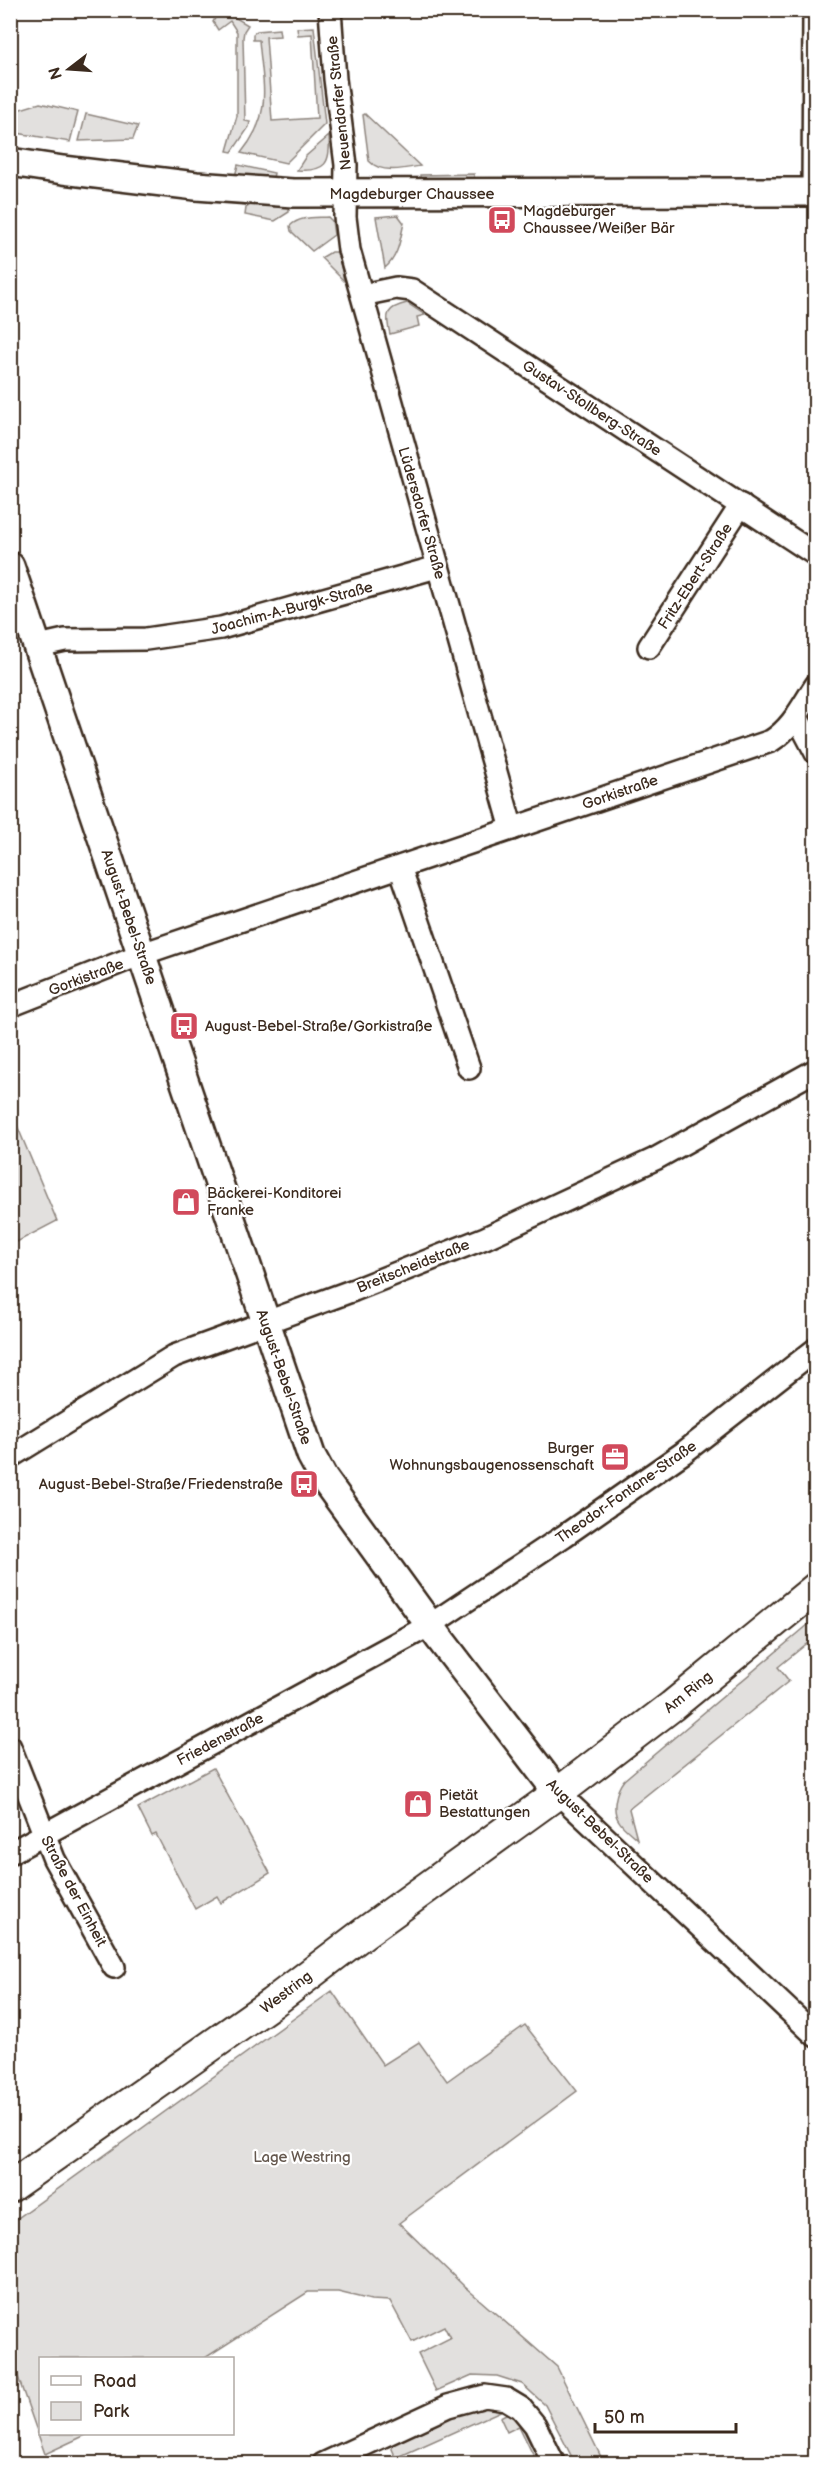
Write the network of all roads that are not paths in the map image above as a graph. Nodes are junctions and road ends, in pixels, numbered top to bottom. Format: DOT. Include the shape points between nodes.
graph roads {
  1 [pos="330,10"];
  2 [pos="814,10"];
  3 [pos="10,162"];
  4 [pos="814,192"];
  5 [pos="345,195"];
  6 [pos="362,295"];
  7 [pos="741,506"];
  8 [pos="816,555"];
  9 [pos="10,566"];
  10 [pos="437,567"];
  11 [pos="38,646"];
  12 [pos="649,647"];
  13 [pos="816,685"];
  14 [pos="797,717"];
  15 [pos="816,753"];
  16 [pos="512,829"];
  17 [pos="400,867"];
  18 [pos="142,954"];
  19 [pos="10,1006"];
  20 [pos="469,1068"];
  21 [pos="816,1070"];
  22 [pos="266,1323"];
  23 [pos="816,1348"];
  24 [pos="10,1457"];
  25 [pos="816,1588"];
  26 [pos="430,1625"];
  27 [pos="10,1747"];
  28 [pos="558,1793"];
  29 [pos="44,1834"];
  30 [pos="10,1852"];
  31 [pos="114,1967"];
  32 [pos="816,2037"];
  33 [pos="10,2187"];
  34 [pos="323,2463"];
  35 [pos="554,2463"];
  1 -- 5 [label="street, Neuendorfer Straße" via="346,165"];
  2 -- 4 [label="street"];
  3 -- 5 [label="street, Magdeburger Chaussee" via="208,187"];
  4 -- 5 [label="street, Magdeburger Chaussee"];
  5 -- 6 [label="street, Lüdersdorfer Straße" via="348,242"];
  6 -- 7 [label="street, Gustav-Stollberg-Straße" via="396,288 412,290"];
  6 -- 10 [label="street, Lüdersdorfer Straße"];
  7 -- 8 [label="street, Gustav-Stollberg-Straße"];
  7 -- 12 [label="street, Fritz-Ebert-Straße"];
  9 -- 11 [label="street, August-Bebel-Straße"];
  10 -- 11 [label="street, Joachim-A-Burgk-Straße" via="221,628 146,639 65,640"];
  10 -- 16 [label="street, Lüdersdorfer Straße"];
  11 -- 18 [label="street, August-Bebel-Straße"];
  13 -- 14 [label="street, Gorkistraße"];
  14 -- 15 [label="street"];
  14 -- 16 [label="street, Gorkistraße" via="771,741"];
  16 -- 17 [label="street, Gorkistraße"];
  17 -- 18 [label="street, Gorkistraße"];
  17 -- 20 [label="street"];
  18 -- 19 [label="street, Gorkistraße"];
  18 -- 22 [label="street, August-Bebel-Straße"];
  21 -- 22 [label="street, Breitscheidstraße" via="598,1187 442,1256"];
  22 -- 24 [label="street, Breitscheidstraße" via="174,1356"];
  22 -- 26 [label="street, August-Bebel-Straße" via="316,1467"];
  23 -- 26 [label="street, Theodor-Fontane-Straße" via="683,1453"];
  25 -- 28 [label="main road, Am Ring"];
  26 -- 28 [label="street, August-Bebel-Straße"];
  26 -- 29 [label="street, Friedenstraße"];
  27 -- 29 [label="street, Straße der Einheit"];
  28 -- 32 [label="street, August-Bebel-Straße"];
  28 -- 33 [label="main road, Westring" via="272,2003"];
  29 -- 30 [label="street, Friedenstraße"];
  29 -- 31 [label="street, Straße der Einheit" via="54,1860"];
  34 -- 35 [label="street" via="448,2406 474,2397 496,2396 515,2403 528,2415"];
}
